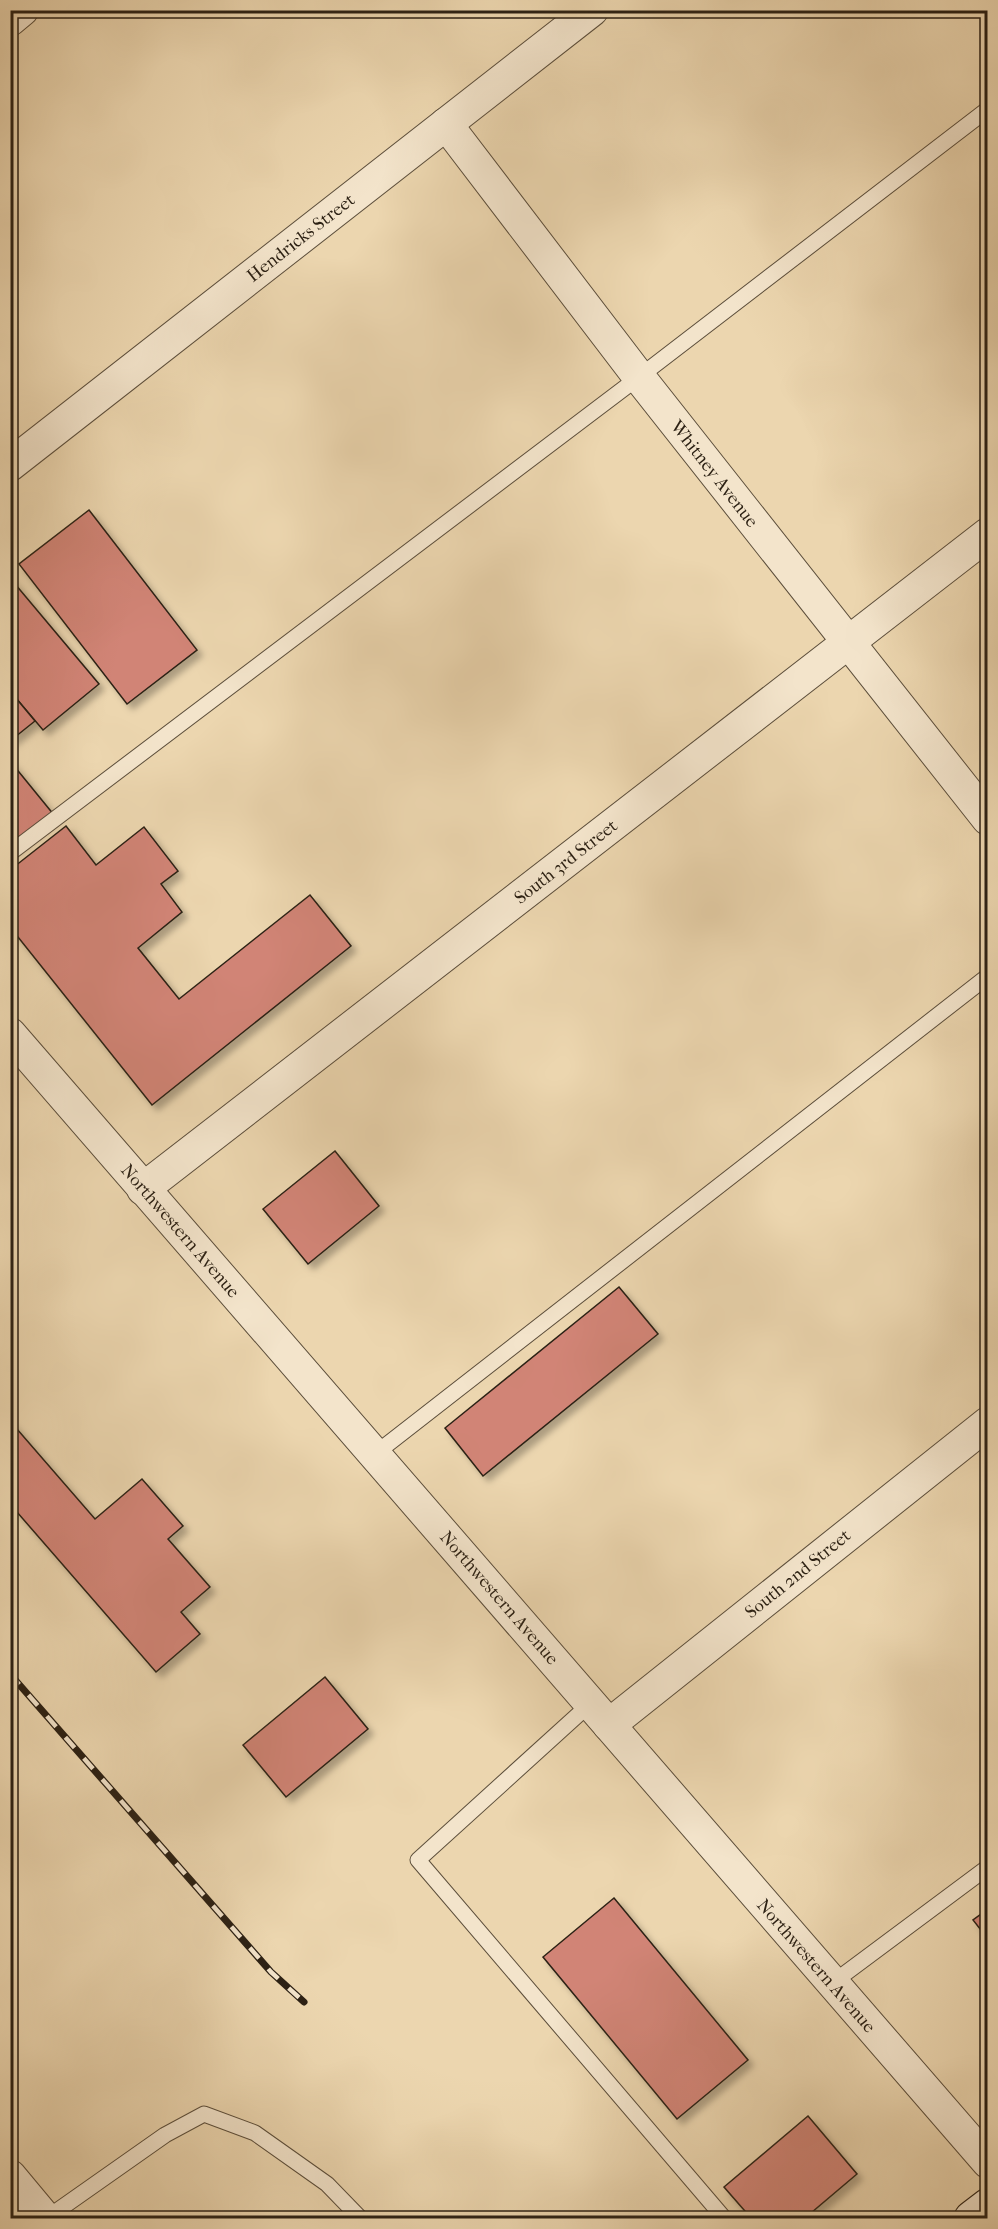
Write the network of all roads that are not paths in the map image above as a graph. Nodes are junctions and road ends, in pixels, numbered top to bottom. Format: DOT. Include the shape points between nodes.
graph roads {
  1 [pos="22,10"];
  2 [pos="592,10"];
  3 [pos="10,20"];
  4 [pos="987,109"];
  5 [pos="446,124"];
  6 [pos="639,377"];
  7 [pos="10,465"];
  8 [pos="987,534"];
  9 [pos="847,644"];
  10 [pos="987,819"];
  11 [pos="10,853"];
  12 [pos="987,976"];
  13 [pos="10,1034"];
  14 [pos="143,1189"];
  15 [pos="987,1423"];
  16 [pos="375,1454"];
  17 [pos="600,1714"];
  18 [pos="987,1867"];
  19 [pos="831,1984"];
  20 [pos="987,2162"];
  21 [pos="10,2176"];
  22 [pos="987,2205"];
  23 [pos="46,2218"];
  24 [pos="360,2218"];
  25 [pos="724,2218"];
  26 [pos="971,2218"];
  1 -- 3 [label="street"];
  2 -- 5 [label="street, Hendricks Street"];
  4 -- 6 [label="lane"];
  5 -- 6 [label="street, Whitney Avenue"];
  5 -- 7 [label="street, Hendricks Street"];
  6 -- 9 [label="street, Whitney Avenue"];
  6 -- 11 [label="lane"];
  8 -- 9 [label="street, South 3rd Street"];
  9 -- 10 [label="street, Whitney Avenue"];
  9 -- 14 [label="street, South 3rd Street"];
  12 -- 16 [label="lane"];
  13 -- 14 [label="street, Northwestern Avenue"];
  14 -- 16 [label="street, Northwestern Avenue"];
  15 -- 17 [label="street, South 2nd Street"];
  16 -- 17 [label="street, Northwestern Avenue"];
  17 -- 19 [label="street, Northwestern Avenue"];
  17 -- 25 [label="lane" via="418,1860"];
  18 -- 19 [label="lane"];
  19 -- 20 [label="street, Northwestern Avenue"];
  21 -- 23 [label="street"];
  22 -- 26 [label="main road"];
  23 -- 24 [label="lane" via="165,2135 204,2114 255,2133 327,2184"];
}
